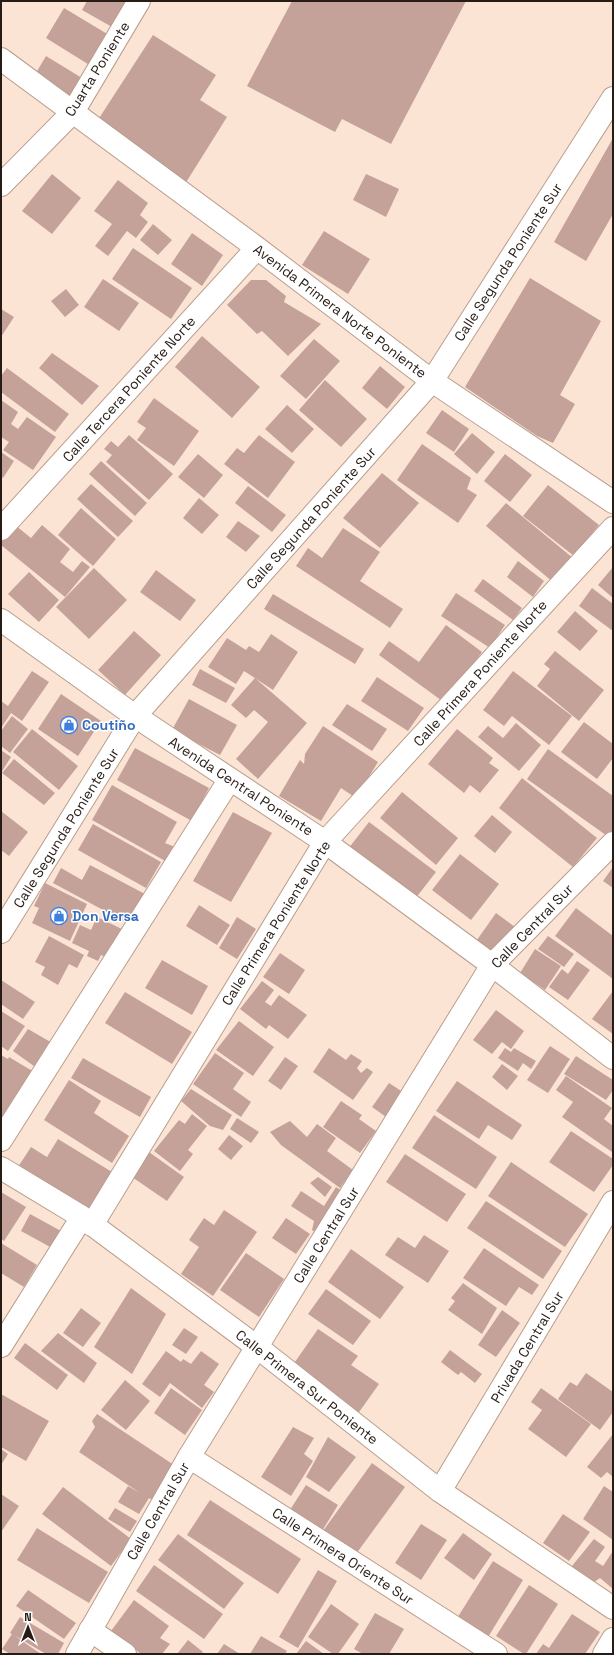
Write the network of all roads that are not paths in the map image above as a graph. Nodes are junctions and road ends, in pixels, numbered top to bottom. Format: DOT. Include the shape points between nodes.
graph roads {
  1 [pos="140,1"];
  2 [pos="1,60"];
  3 [pos="613,98"];
  4 [pos="73,112"];
  5 [pos="1,186"];
  6 [pos="257,248"];
  7 [pos="432,381"];
  8 [pos="613,502"];
  9 [pos="613,528"];
  10 [pos="1,529"];
  11 [pos="1,620"];
  12 [pos="135,716"];
  13 [pos="230,778"];
  14 [pos="325,842"];
  15 [pos="613,843"];
  16 [pos="1,932"];
  17 [pos="492,965"];
  18 [pos="613,1058"];
  19 [pos="1,1140"];
  20 [pos="1,1168"];
  21 [pos="613,1202"];
  22 [pos="87,1221"];
  23 [pos="1,1346"];
  24 [pos="257,1347"];
  25 [pos="189,1457"];
  26 [pos="440,1491"];
  27 [pos="613,1608"];
  28 [pos="90,1630"];
  29 [pos="613,1638"];
  30 [pos="77,1654"];
  31 [pos="125,1654"];
  32 [pos="496,1654"];
  33 [pos="604,1654"];
  1 -- 4 [label="street, Cuarta Poniente"];
  2 -- 4 [label="street, Avenida Primera Norte Poniente"];
  3 -- 7 [label="street, Calle Segunda Poniente Sur"];
  4 -- 5 [label="street, Cuarta Poniente"];
  4 -- 6 [label="street, Avenida Primera Norte Poniente"];
  6 -- 7 [label="street, Avenida Primera Norte Poniente"];
  6 -- 10 [label="street, Calle Tercera Poniente Norte"];
  7 -- 8 [label="street, Avenida Primera Norte Poniente"];
  7 -- 12 [label="street, Calle Segunda Poniente Sur"];
  9 -- 14 [label="street, Calle Primera Poniente Norte"];
  11 -- 12 [label="street, Avenida Central Poniente"];
  12 -- 13 [label="street, Avenida Central Poniente"];
  12 -- 16 [label="street, Calle Segunda Poniente Sur"];
  13 -- 14 [label="street, Avenida Central Poniente"];
  13 -- 19 [label="street"];
  14 -- 17 [label="street, Avenida Central Poniente"];
  14 -- 22 [label="street, Calle Primera Poniente Norte"];
  15 -- 17 [label="street, Calle Central Sur"];
  17 -- 18 [label="street, Avenida Central Poniente"];
  17 -- 24 [label="street, Calle Central Sur"];
  20 -- 22 [label="street, Calle Primera Sur Poniente"];
  21 -- 26 [label="street, Privada Central Sur"];
  22 -- 23 [label="street, Calle Primera Poniente Norte"];
  22 -- 24 [label="street, Calle Primera Sur Poniente"];
  24 -- 25 [label="street, Calle Central Sur"];
  24 -- 26 [label="street, Calle Primera Sur Poniente"];
  25 -- 28 [label="street, Calle Central Sur"];
  25 -- 32 [label="street, Calle Primera Oriente Sur"];
  26 -- 27 [label="street, Calle Primera Sur Poniente"];
  28 -- 30 [label="street, Calle Central Sur"];
  28 -- 31 [label="street"];
  29 -- 33 [label="street"];
}
